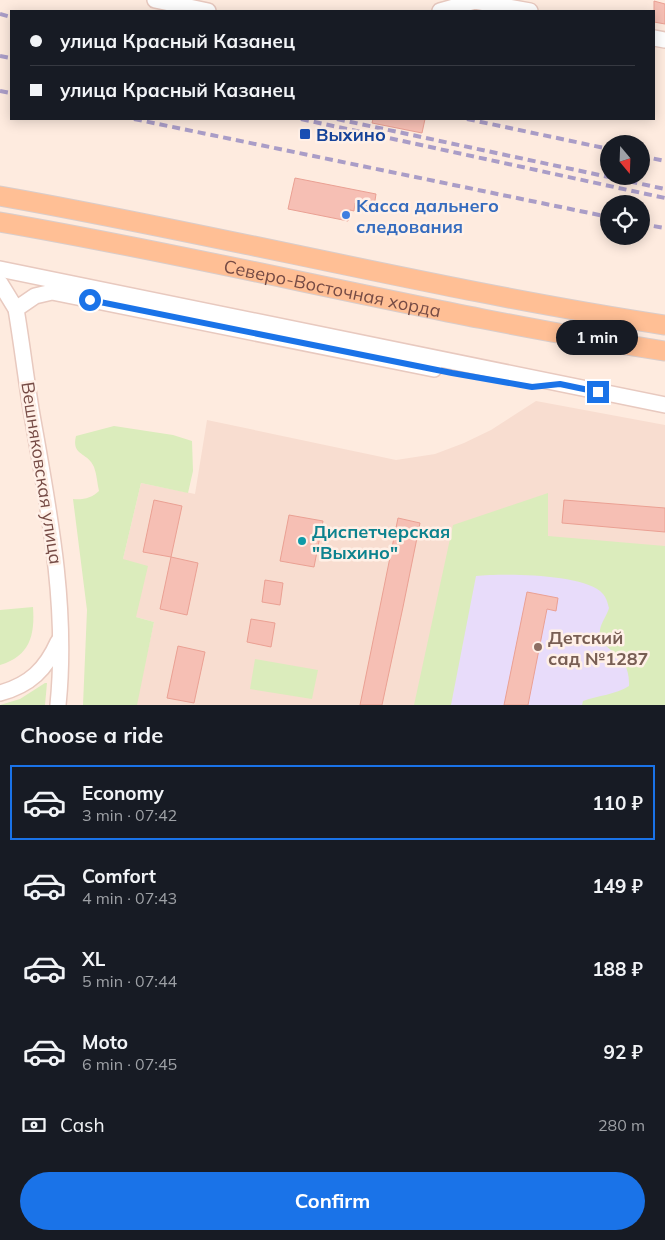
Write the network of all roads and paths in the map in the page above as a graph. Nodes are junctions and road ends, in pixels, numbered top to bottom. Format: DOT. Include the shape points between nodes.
graph roads {
  1 [pos="155,0"];
  2 [pos="203,10"];
  3 [pos="444,10"];
  4 [pos="524,10"];
  5 [pos="0,196"];
  6 [pos="0,222"];
  7 [pos="0,269"];
  8 [pos="0,283"];
  9 [pos="16,309"];
  10 [pos="665,325"];
  11 [pos="665,351"];
  12 [pos="560,384"];
  13 [pos="665,405"];
  14 [pos="60,638"];
  15 [pos="0,693"];
  16 [pos="58,705"];
  1 -- 2 [label="street"];
  3 -- 4 [label="street" via="475,2"];
  5 -- 10 [label="main road, Северо-Восточная хорда" via="128,219 436,284"];
  6 -- 11 [label="main road, Северо-Восточная хорда" via="460,316"];
  7 -- 12 [label="street"];
  8 -- 9 [label="street, Вешняковская улица"];
  9 -- 12 [label="street" via="35,296 52,292 452,373 532,387"];
  9 -- 14 [label="street, Вешняковская улица" via="53,533"];
  12 -- 13 [label="street"];
  14 -- 15 [label="street, Вешняковская улица" via="49,663 23,684"];
  14 -- 16 [label="street, Вешняковская улица"];
}
